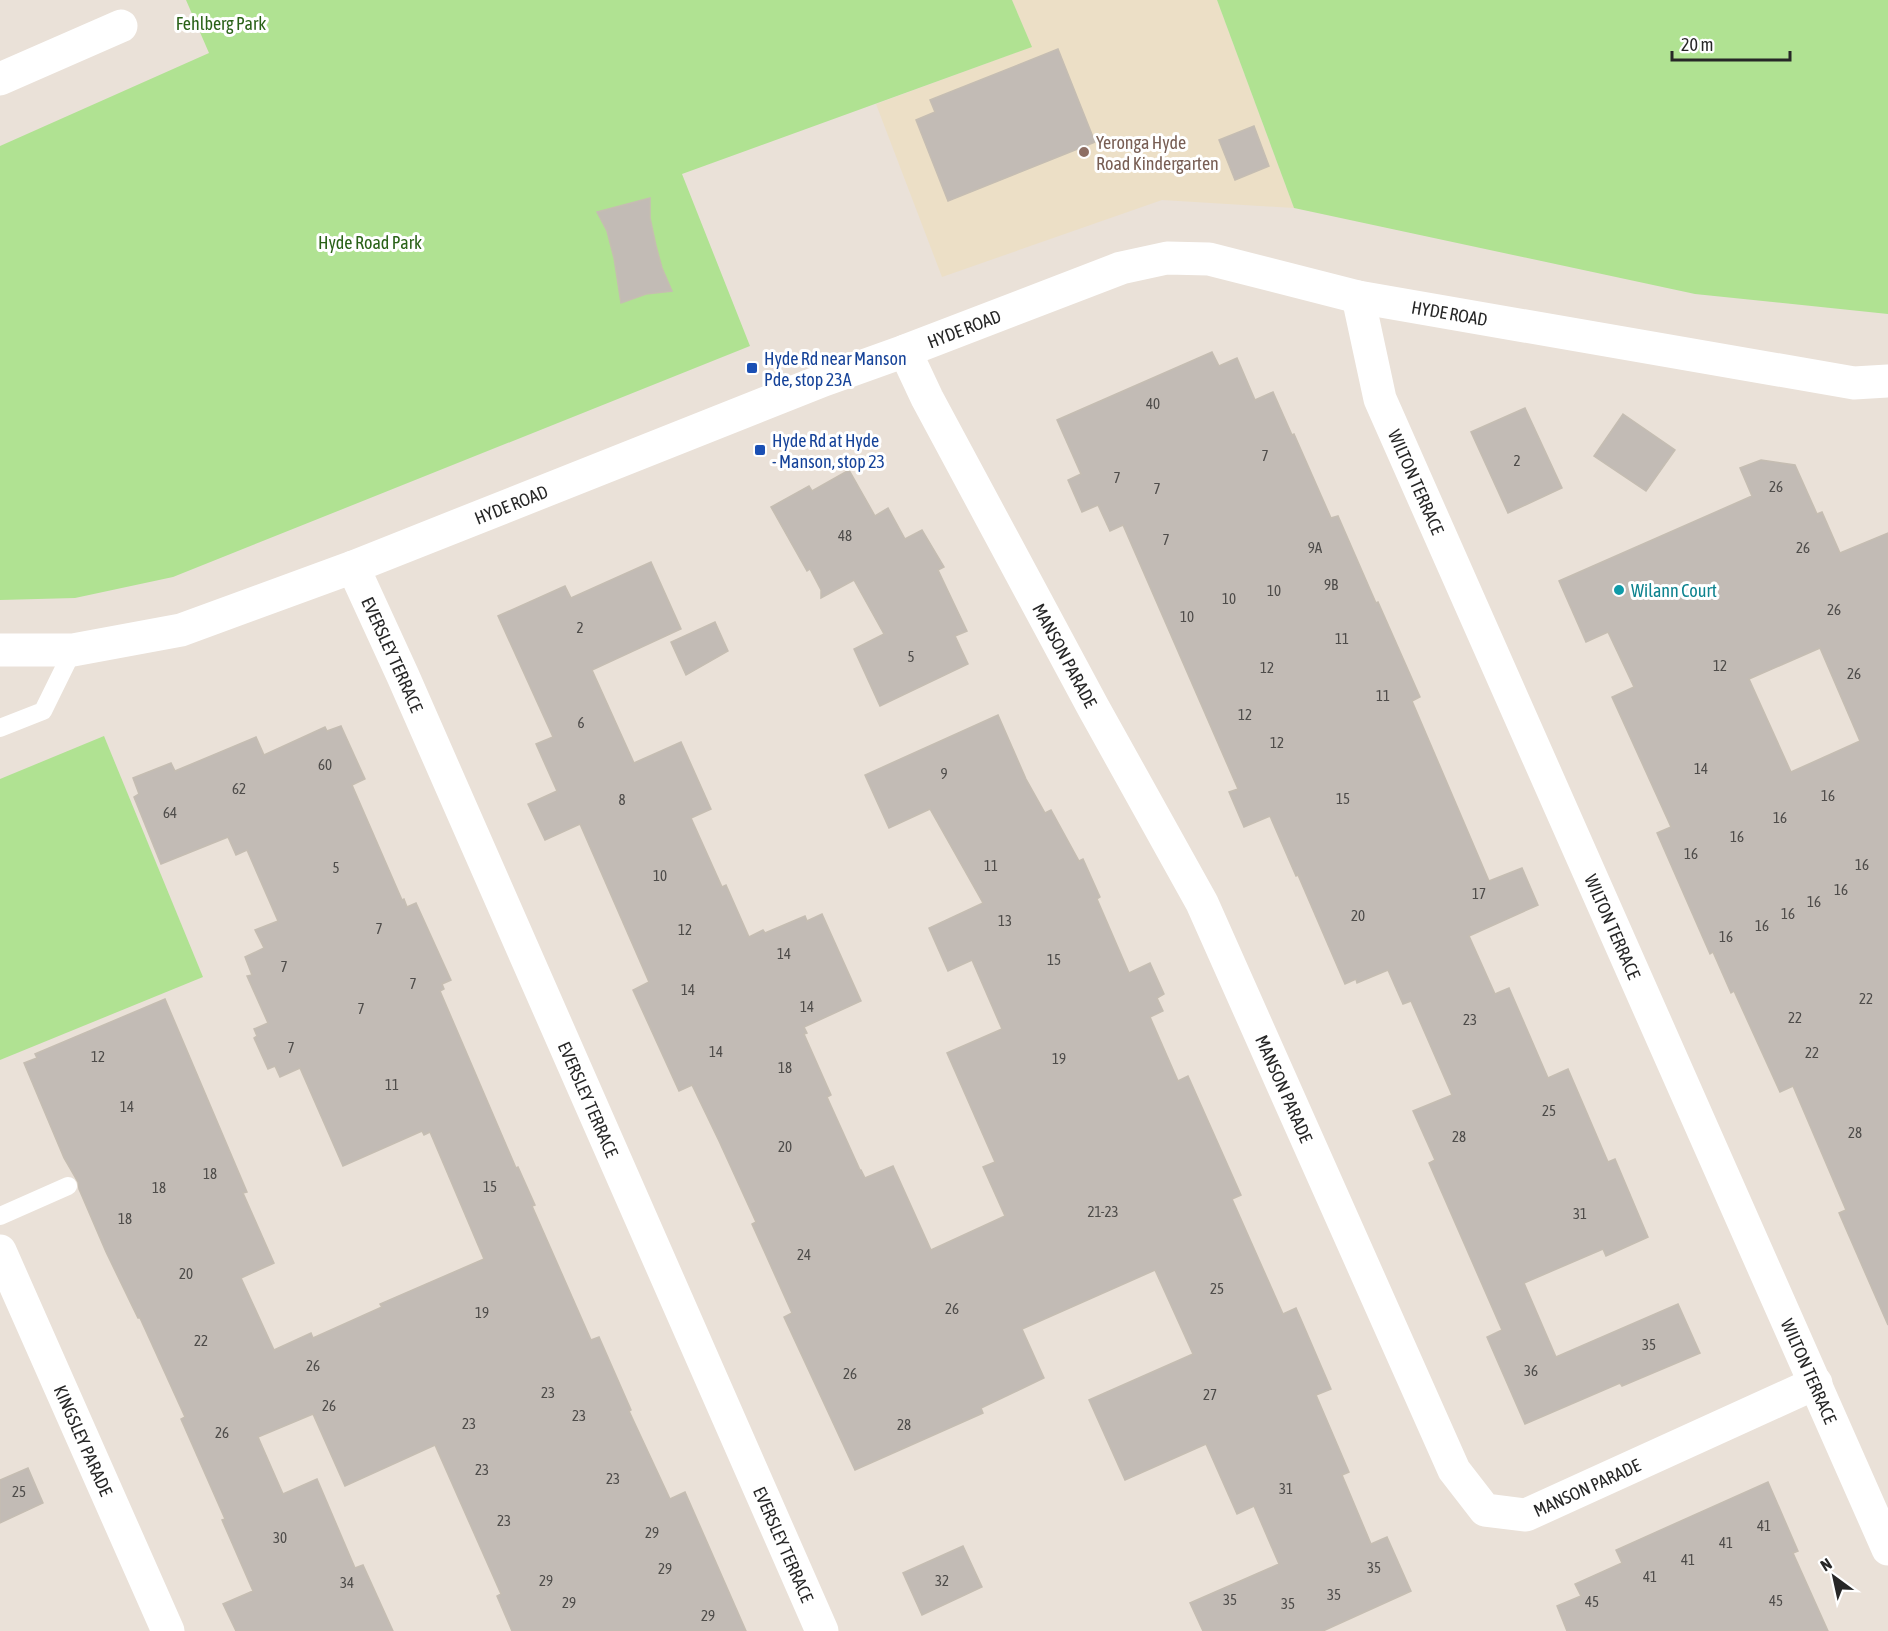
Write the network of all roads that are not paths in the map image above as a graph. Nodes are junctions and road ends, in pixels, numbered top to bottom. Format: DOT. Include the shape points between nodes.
graph roads {
  1 [pos="121,26"];
  2 [pos="0,79"];
  3 [pos="1358,297"];
  4 [pos="905,351"];
  5 [pos="1888,381"];
  6 [pos="353,567"];
  7 [pos="0,650"];
  8 [pos="73,650"];
  9 [pos="0,728"];
  10 [pos="68,1186"];
  11 [pos="0,1216"];
  12 [pos="1,1256"];
  13 [pos="1816,1383"];
  14 [pos="1888,1549"];
  15 [pos="168,1631"];
  16 [pos="822,1631"];
  1 -- 2 [label="street"];
  3 -- 4 [label="street, HYDE ROAD" via="1209,259 1167,258 1121,268"];
  3 -- 5 [label="street, HYDE ROAD" via="1854,383"];
  3 -- 13 [label="street, WILTON TERRACE" via="1380,399"];
  4 -- 6 [label="street, HYDE ROAD"];
  4 -- 13 [label="street, MANSON PARADE" via="1093,707 1202,903 1454,1470 1485,1510 1526,1515"];
  6 -- 8 [label="street, HYDE ROAD" via="181,630"];
  6 -- 16 [label="street, EVERSLEY TERRACE"];
  7 -- 8 [label="street, HYDE ROAD"];
  8 -- 9 [label="lane" via="43,711"];
  10 -- 11 [label="lane"];
  12 -- 15 [label="street, KINGSLEY PARADE"];
  13 -- 14 [label="street, WILTON TERRACE"];
}
